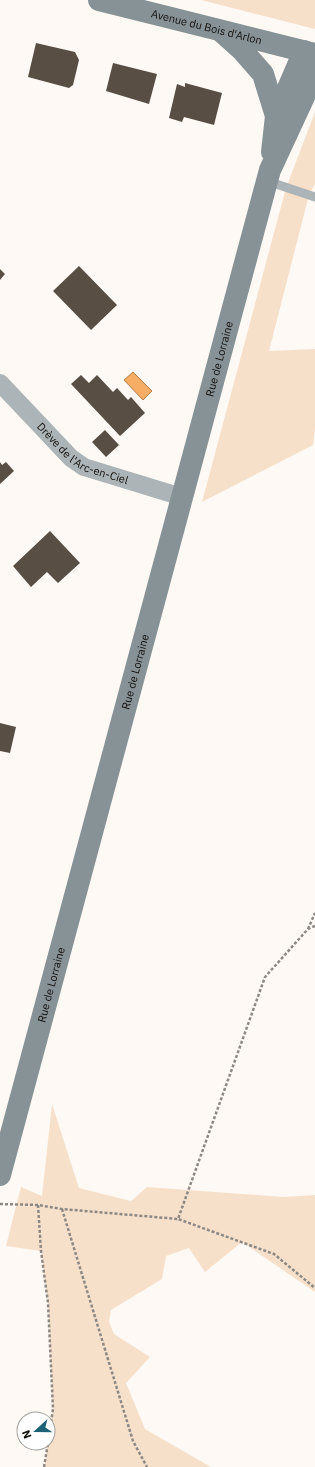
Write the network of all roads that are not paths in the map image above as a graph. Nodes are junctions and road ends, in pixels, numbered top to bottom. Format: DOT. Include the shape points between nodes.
graph roads {
  1 [pos="99,0"];
  2 [pos="219,30"];
  3 [pos="309,52"];
  4 [pos="315,73"];
  5 [pos="276,116"];
  6 [pos="269,176"];
  7 [pos="315,197"];
  8 [pos="0,383"];
  9 [pos="182,497"];
  10 [pos="0,1175"];
  1 -- 2 [label="main road, Avenue du Bois d'Arlon"];
  2 -- 3 [label="main road, Avenue du Bois d'Arlon"];
  2 -- 5 [label="main road, Rue de Lorraine" via="242,50 263,74"];
  3 -- 5 [label="main road, Rue de Lorraine"];
  4 -- 6 [label="main road, Rue de Lorraine"];
  5 -- 6 [label="main road, Rue de Lorraine"];
  6 -- 7 [label="lane"];
  6 -- 9 [label="main road, Rue de Lorraine"];
  8 -- 9 [label="street, Drève de l'Arc-en-Ciel" via="71,458 84,467"];
  9 -- 10 [label="main road, Rue de Lorraine"];
}
